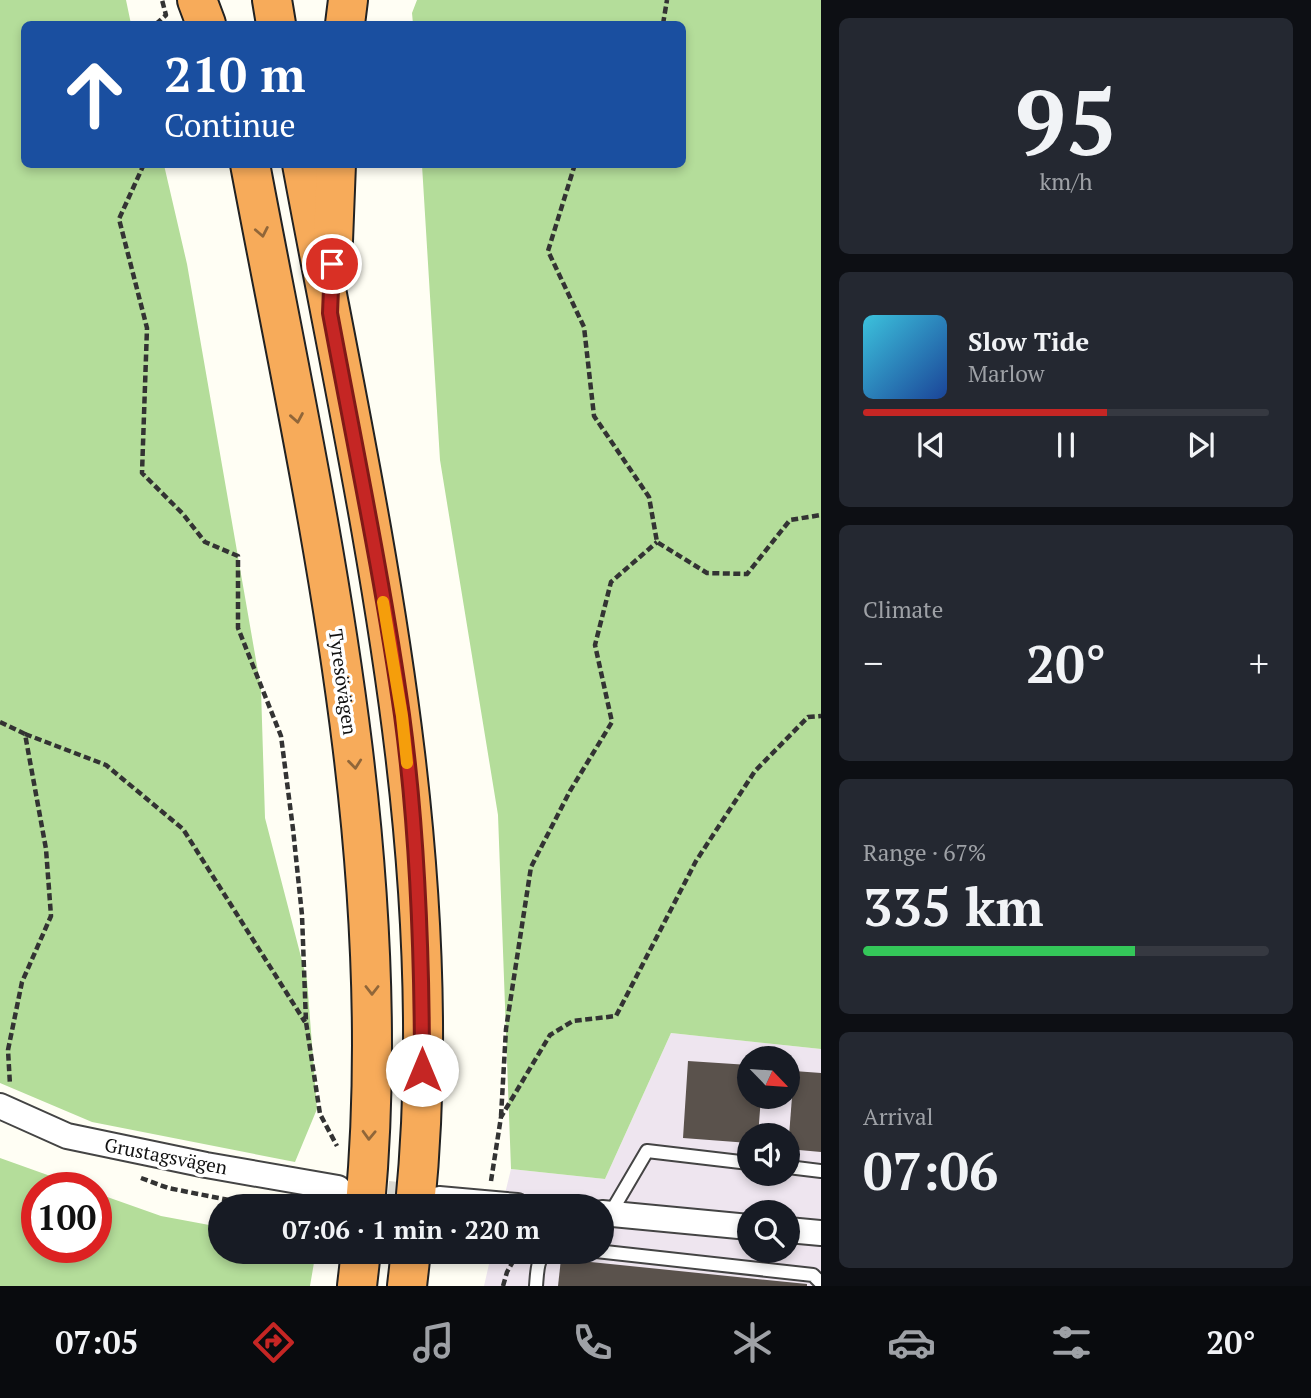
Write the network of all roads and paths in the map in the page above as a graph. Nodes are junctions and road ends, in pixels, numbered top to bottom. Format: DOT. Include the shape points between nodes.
graph roads {
  1 [pos="162,0"];
  2 [pos="197,0"];
  3 [pos="219,0"];
  4 [pos="272,0"];
  5 [pos="348,0"];
  6 [pos="667,0"];
  7 [pos="159,21"];
  8 [pos="205,21"];
  9 [pos="222,21"];
  10 [pos="276,21"];
  11 [pos="345,21"];
  12 [pos="664,21"];
  13 [pos="142,168"];
  14 [pos="251,168"];
  15 [pos="303,168"];
  16 [pos="335,168"];
  17 [pos="574,168"];
  18 [pos="330,313"];
  19 [pos="821,515"];
  20 [pos="657,542"];
  21 [pos="821,716"];
  22 [pos="0,722"];
  23 [pos="25,734"];
  24 [pos="306,1022"];
  25 [pos="6,1109"];
  26 [pos="501,1117"];
  27 [pos="340,1151"];
  28 [pos="737,1162"];
  29 [pos="800,1168"];
  30 [pos="821,1171"];
  31 [pos="337,1194"];
  32 [pos="351,1194"];
  33 [pos="427,1194"];
  34 [pos="489,1194"];
  35 [pos="614,1202"];
  36 [pos="614,1215"];
  37 [pos="737,1226"];
  38 [pos="800,1231"];
  39 [pos="821,1233"];
  40 [pos="614,1253"];
  41 [pos="360,1264"];
  42 [pos="410,1264"];
  43 [pos="512,1264"];
  44 [pos="539,1264"];
  45 [pos="821,1283"];
  46 [pos="357,1286"];
  47 [pos="407,1286"];
  48 [pos="503,1286"];
  49 [pos="536,1286"];
  1 -- 7 [label="path" via="166,15"];
  2 -- 8 [label="highway"];
  3 -- 9 [label="highway"];
  4 -- 10 [label="highway"];
  5 -- 11 [label="highway"];
  6 -- 12 [label="path"];
  13 -- 24 [label="path" via="119,219 147,328 142,473 205,542 237,556 238,628 281,736 302,915"];
  14 -- 32 [label="highway, Tyresövägen, one-way" via="340,651 355,761 372,968 372,1067"];
  15 -- 18 [label="highway"];
  16 -- 18 [label="highway"];
  17 -- 20 [label="path" via="548,251 584,327 594,415 649,497"];
  18 -- 33 [label="highway" via="402,716 422,964"];
  19 -- 20 [label="path" via="790,520 747,574 707,573"];
  20 -- 26 [label="path" via="611,582 595,645 612,722 531,867 506,1029"];
  21 -- 26 [label="path" via="808,717 755,771 696,861 616,1016 573,1021 550,1035"];
  22 -- 23 [label="path"];
  23 -- 24 [label="path" via="106,765 183,829"];
  23 -- 25 [label="path" via="46,849 51,916 22,982 8,1050"];
  24 -- 27 [label="path" via="320,1114"];
  25 -- 31 [label="street, Grustagsvägen" via="67,1136"];
  26 -- 34 [label="path"];
  28 -- 35 [label="lane" via="647,1151"];
  29 -- 30 [label="lane"];
  36 -- 37 [label="street"];
  38 -- 39 [label="street"];
  40 -- 45 [label="lane" via="813,1275"];
  41 -- 46 [label="highway"];
  42 -- 47 [label="highway"];
  43 -- 48 [label="path"];
  44 -- 49 [label="lane"];
}
